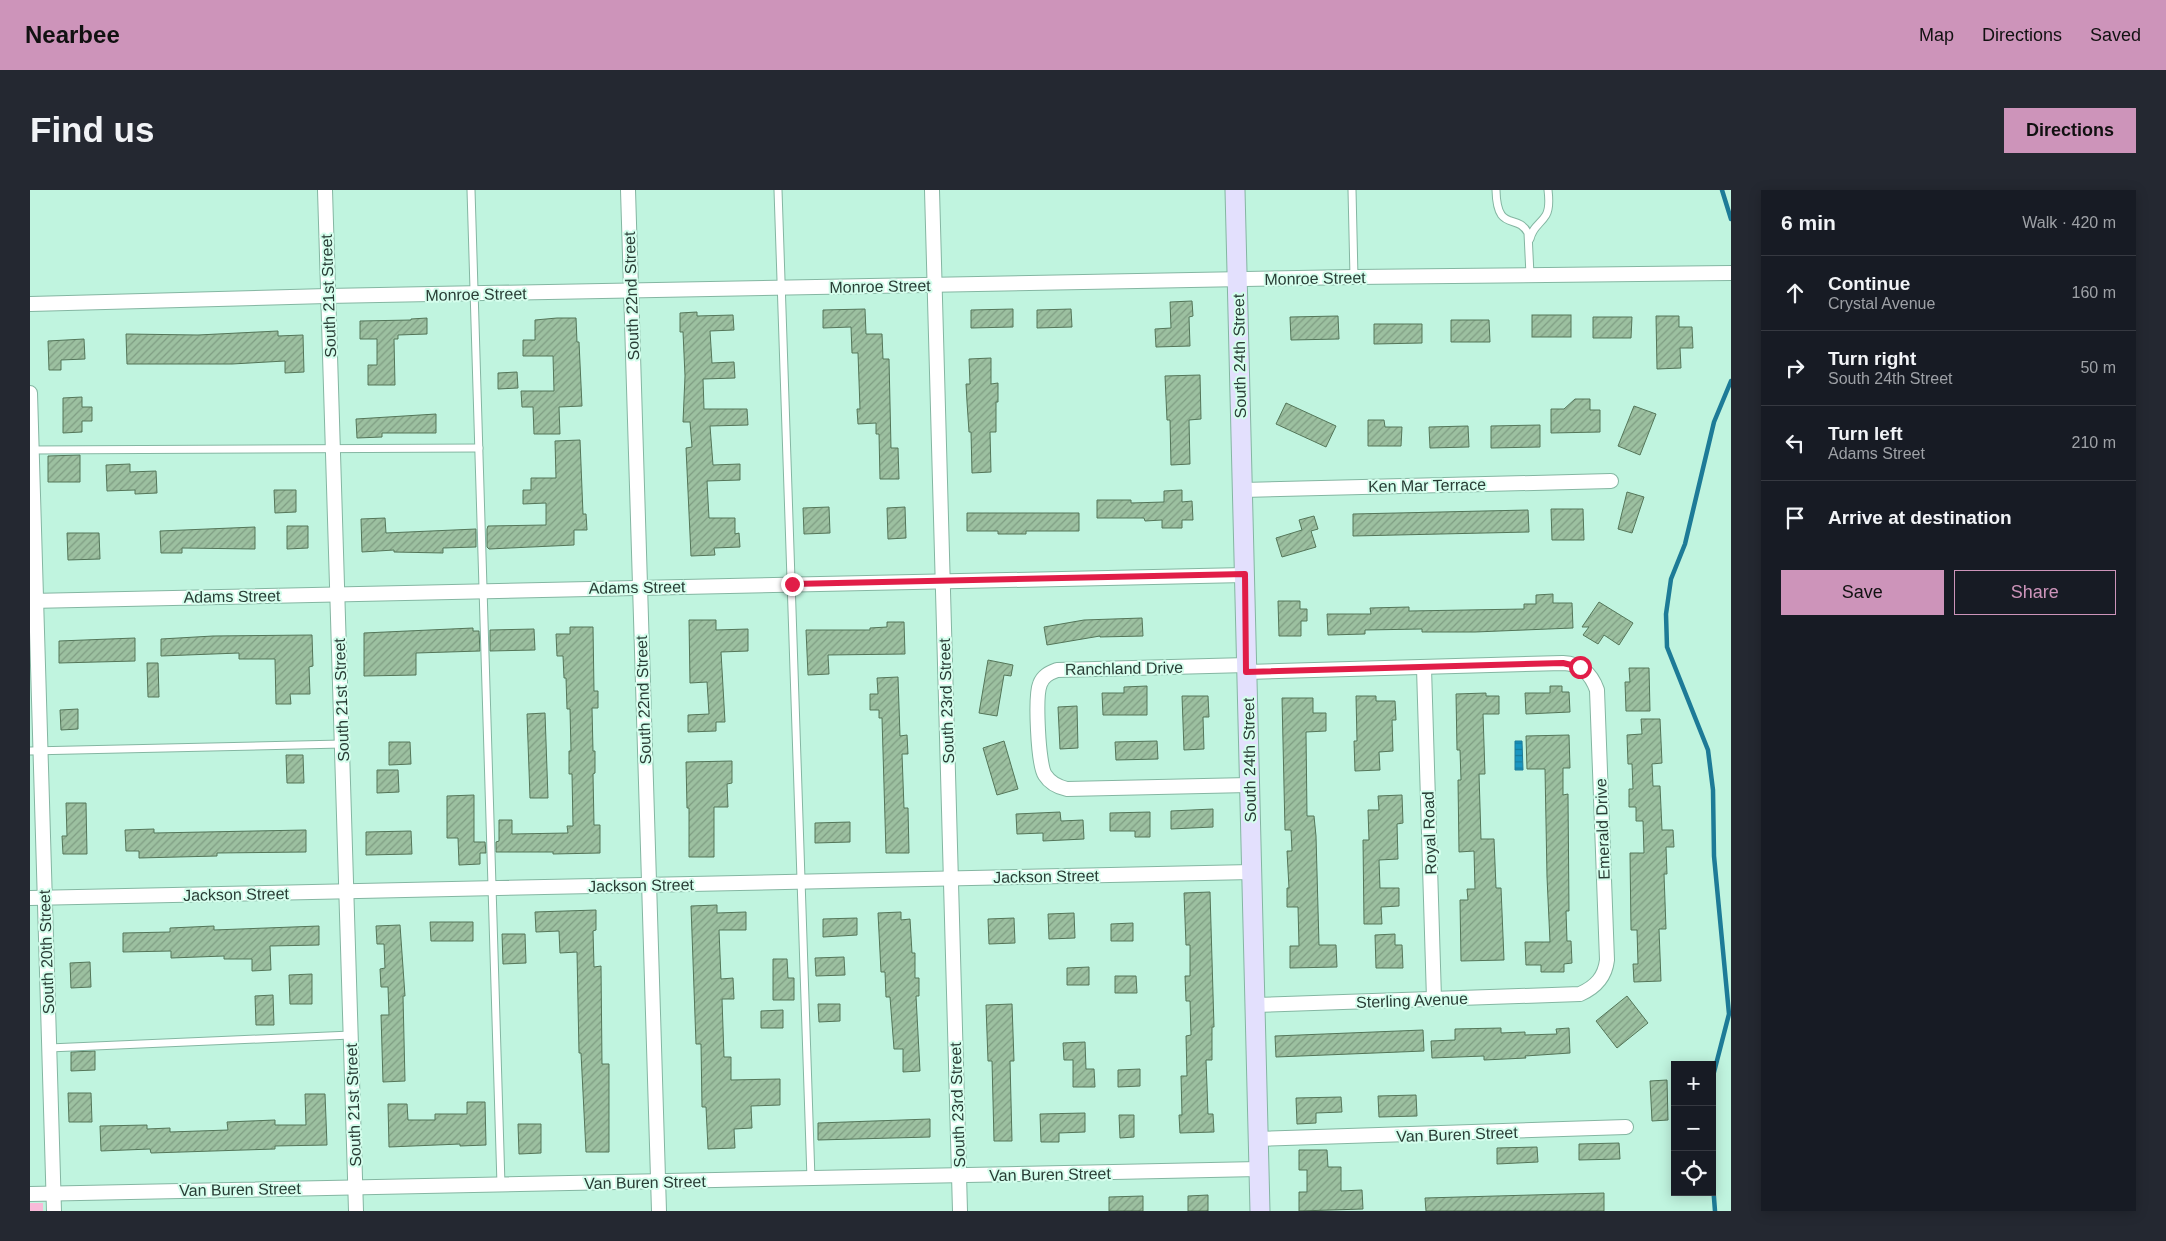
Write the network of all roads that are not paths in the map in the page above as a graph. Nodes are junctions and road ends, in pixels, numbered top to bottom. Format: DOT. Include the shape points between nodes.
graph roads {
  1 [pos="325,190"];
  2 [pos="471,190"];
  3 [pos="628,190"];
  4 [pos="778,190"];
  5 [pos="932,190"];
  6 [pos="1235,190"];
  7 [pos="1352,190"];
  8 [pos="1496,190"];
  9 [pos="1548,190"];
  10 [pos="1529,240"];
  11 [pos="1731,273"];
  12 [pos="1530,275"];
  13 [pos="1354,277"];
  14 [pos="1238,279"];
  15 [pos="934,285"];
  16 [pos="780,288"];
  17 [pos="631,292"];
  18 [pos="474,294"];
  19 [pos="327,296"];
  20 [pos="30,304"];
  21 [pos="30,394"];
  22 [pos="332,448"];
  23 [pos="480,448"];
  24 [pos="31,450"];
  25 [pos="1611,481"];
  26 [pos="1243,490"];
  27 [pos="1245,574"];
  28 [pos="942,580"];
  29 [pos="792,584"];
  30 [pos="640,587"];
  31 [pos="484,590"];
  32 [pos="337,593"];
  33 [pos="33,601"];
  34 [pos="1563,663"];
  35 [pos="1424,668"];
  36 [pos="1246,669"];
  37 [pos="342,744"];
  38 [pos="35,751"];
  39 [pos="1249,785"];
  40 [pos="1252,872"];
  41 [pos="950,878"];
  42 [pos="800,881"];
  43 [pos="649,885"];
  44 [pos="491,888"];
  45 [pos="346,891"];
  46 [pos="30,898"];
  47 [pos="44,898"];
  48 [pos="1570,995"];
  49 [pos="1434,999"];
  50 [pos="1255,1004"];
  51 [pos="351,1035"];
  52 [pos="49,1048"];
  53 [pos="1626,1127"];
  54 [pos="1258,1139"];
  55 [pos="1259,1169"];
  56 [pos="958,1176"];
  57 [pos="811,1179"];
  58 [pos="658,1182"];
  59 [pos="501,1185"];
  60 [pos="355,1187"];
  61 [pos="30,1194"];
  62 [pos="53,1194"];
  63 [pos="54,1211"];
  64 [pos="356,1211"];
  65 [pos="658,1211"];
  66 [pos="960,1211"];
  67 [pos="1260,1211"];
  1 -- 19 [label="street, South 21st Street"];
  2 -- 18 [label="lane"];
  3 -- 17 [label="street, South 22nd Street"];
  4 -- 16 [label="lane"];
  5 -- 15 [label="street, South 23rd Street"];
  6 -- 14 [label="street, South 24th Street"];
  7 -- 13 [label="lane"];
  8 -- 10 [label="lane" via="1502,216 1525,228"];
  9 -- 10 [label="lane" via="1548,210"];
  10 -- 12 [label="lane"];
  11 -- 12 [label="street, Monroe Street"];
  12 -- 13 [label="street, Monroe Street"];
  13 -- 14 [label="street, Monroe Street"];
  14 -- 15 [label="street, Monroe Street"];
  14 -- 26 [label="street, South 24th Street"];
  15 -- 16 [label="street, Monroe Street"];
  15 -- 28 [label="street, South 23rd Street"];
  16 -- 17 [label="street, Monroe Street"];
  16 -- 29 [label="lane"];
  17 -- 18 [label="street, Monroe Street"];
  17 -- 30 [label="street, South 22nd Street"];
  18 -- 19 [label="street, Monroe Street"];
  18 -- 23 [label="lane"];
  19 -- 20 [label="street, Monroe Street"];
  19 -- 22 [label="street, South 21st Street"];
  21 -- 24 [label="street, South 20th Street"];
  22 -- 23 [label="lane"];
  22 -- 24 [label="lane"];
  22 -- 32 [label="street, South 21st Street"];
  23 -- 31 [label="lane"];
  24 -- 33 [label="street, South 20th Street"];
  25 -- 26 [label="street, Ken Mar Terrace"];
  26 -- 27 [label="street, South 24th Street"];
  27 -- 28 [label="street, Adams Street"];
  27 -- 36 [label="street, South 24th Street"];
  28 -- 29 [label="street, Adams Street"];
  28 -- 41 [label="street, South 23rd Street"];
  29 -- 30 [label="street, Adams Street"];
  29 -- 42 [label="lane"];
  30 -- 31 [label="street, Adams Street"];
  30 -- 43 [label="street, South 22nd Street"];
  31 -- 32 [label="street, Adams Street"];
  31 -- 44 [label="lane"];
  32 -- 33 [label="street, Adams Street"];
  32 -- 37 [label="street, South 21st Street"];
  33 -- 38 [label="street, South 20th Street"];
  34 -- 35 [label="street, Ranchland Drive"];
  34 -- 48 [label="street, Emerald Drive" via="1587,672 1597,690 1607,960 1597,985 1580,994"];
  35 -- 36 [label="street, Ranchland Drive"];
  35 -- 49 [label="street, Royal Road"];
  36 -- 39 [label="street, South 24th Street"];
  36 -- 39 [label="street, Ranchland Drive" via="1057,670 1043,678 1037,692 1041,768 1058,787"];
  37 -- 38 [label="lane"];
  37 -- 45 [label="street, South 21st Street"];
  38 -- 47 [label="street, South 20th Street"];
  39 -- 40 [label="street, South 24th Street"];
  40 -- 41 [label="street, Jackson Street"];
  40 -- 50 [label="street, South 24th Street"];
  41 -- 42 [label="street, Jackson Street"];
  41 -- 56 [label="street, South 23rd Street"];
  42 -- 43 [label="street, Jackson Street"];
  42 -- 57 [label="lane"];
  43 -- 44 [label="street, Jackson Street"];
  43 -- 58 [label="street, South 22nd Street"];
  44 -- 45 [label="street, Jackson Street"];
  44 -- 59 [label="lane"];
  45 -- 47 [label="street, Jackson Street"];
  45 -- 51 [label="street, South 21st Street"];
  46 -- 47 [label="street, Jackson Street"];
  47 -- 52 [label="street, South 20th Street"];
  48 -- 49 [label="street, Sterling Avenue"];
  49 -- 50 [label="street, Sterling Avenue"];
  50 -- 54 [label="street, South 24th Street"];
  51 -- 52 [label="lane"];
  51 -- 60 [label="street, South 21st Street"];
  52 -- 62 [label="street, South 20th Street"];
  53 -- 54 [label="street, Van Buren Street"];
  54 -- 55 [label="street, South 24th Street"];
  55 -- 56 [label="street, Van Buren Street"];
  55 -- 67 [label="street, South 24th Street"];
  56 -- 57 [label="street, Van Buren Street"];
  56 -- 66 [label="street, South 23rd Street"];
  57 -- 58 [label="street, Van Buren Street"];
  58 -- 59 [label="street, Van Buren Street"];
  58 -- 65 [label="street, South 22nd Street"];
  59 -- 60 [label="street, Van Buren Street"];
  60 -- 62 [label="street, Van Buren Street"];
  60 -- 64 [label="street, South 21st Street"];
  61 -- 62 [label="street, Van Buren Street"];
  62 -- 63 [label="street, South 20th Street"];
}
